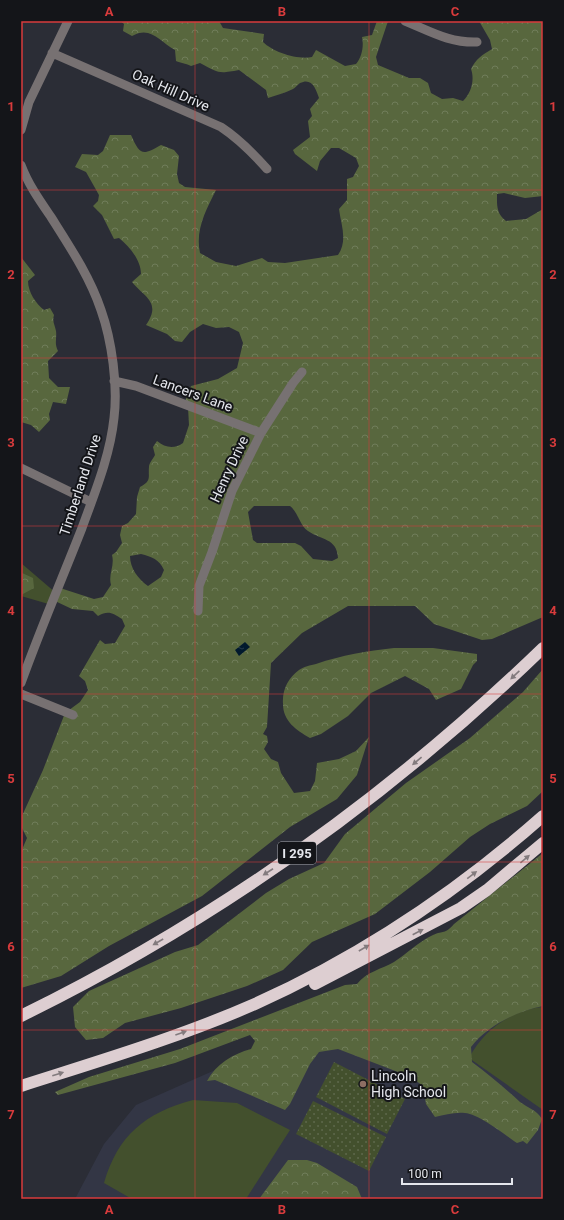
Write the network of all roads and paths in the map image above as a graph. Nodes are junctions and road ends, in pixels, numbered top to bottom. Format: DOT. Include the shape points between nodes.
graph roads {
  1 [pos="68,21"];
  2 [pos="405,21"];
  3 [pos="477,42"];
  4 [pos="52,53"];
  5 [pos="25,101"];
  6 [pos="21,130"];
  7 [pos="21,165"];
  8 [pos="267,169"];
  9 [pos="302,372"];
  10 [pos="114,381"];
  11 [pos="261,433"];
  12 [pos="21,468"];
  13 [pos="91,502"];
  14 [pos="198,611"];
  15 [pos="543,648"];
  16 [pos="25,657"];
  17 [pos="21,682"];
  18 [pos="21,694"];
  19 [pos="73,715"];
  20 [pos="543,816"];
  21 [pos="543,843"];
  22 [pos="229,1015"];
  23 [pos="21,1016"];
  24 [pos="21,1086"];
  1 -- 4 [label="street"];
  2 -- 3 [label="street" via="450,40"];
  4 -- 5 [label="street"];
  4 -- 8 [label="street, Oak Hill Drive" via="221,127 245,145"];
  5 -- 6 [label="street"];
  7 -- 10 [label="street, Timberland Drive" via="27,180 64,237 95,293 106,328"];
  9 -- 11 [label="street, Henry Drive"];
  10 -- 11 [label="street, Lancers Lane" via="136,386"];
  10 -- 13 [label="street, Timberland Drive" via="116,401 112,433 106,461"];
  11 -- 14 [label="street, Henry Drive" via="229,498 199,586"];
  12 -- 13 [label="street"];
  13 -- 16 [label="street, Timberland Drive"];
  15 -- 23 [label="highway, I 295, one-way" via="419,760 298,852 164,938 95,978"];
  16 -- 17 [label="street, Timberland Drive"];
  18 -- 19 [label="street"];
  22 -- 20 [label="highway, one-way" via="302,982 350,957 395,929 477,871"];
  22 -- 21 [label="highway, one-way" via="306,989 441,919 487,890"];
  24 -- 22 [label="highway, one-way"];
}
